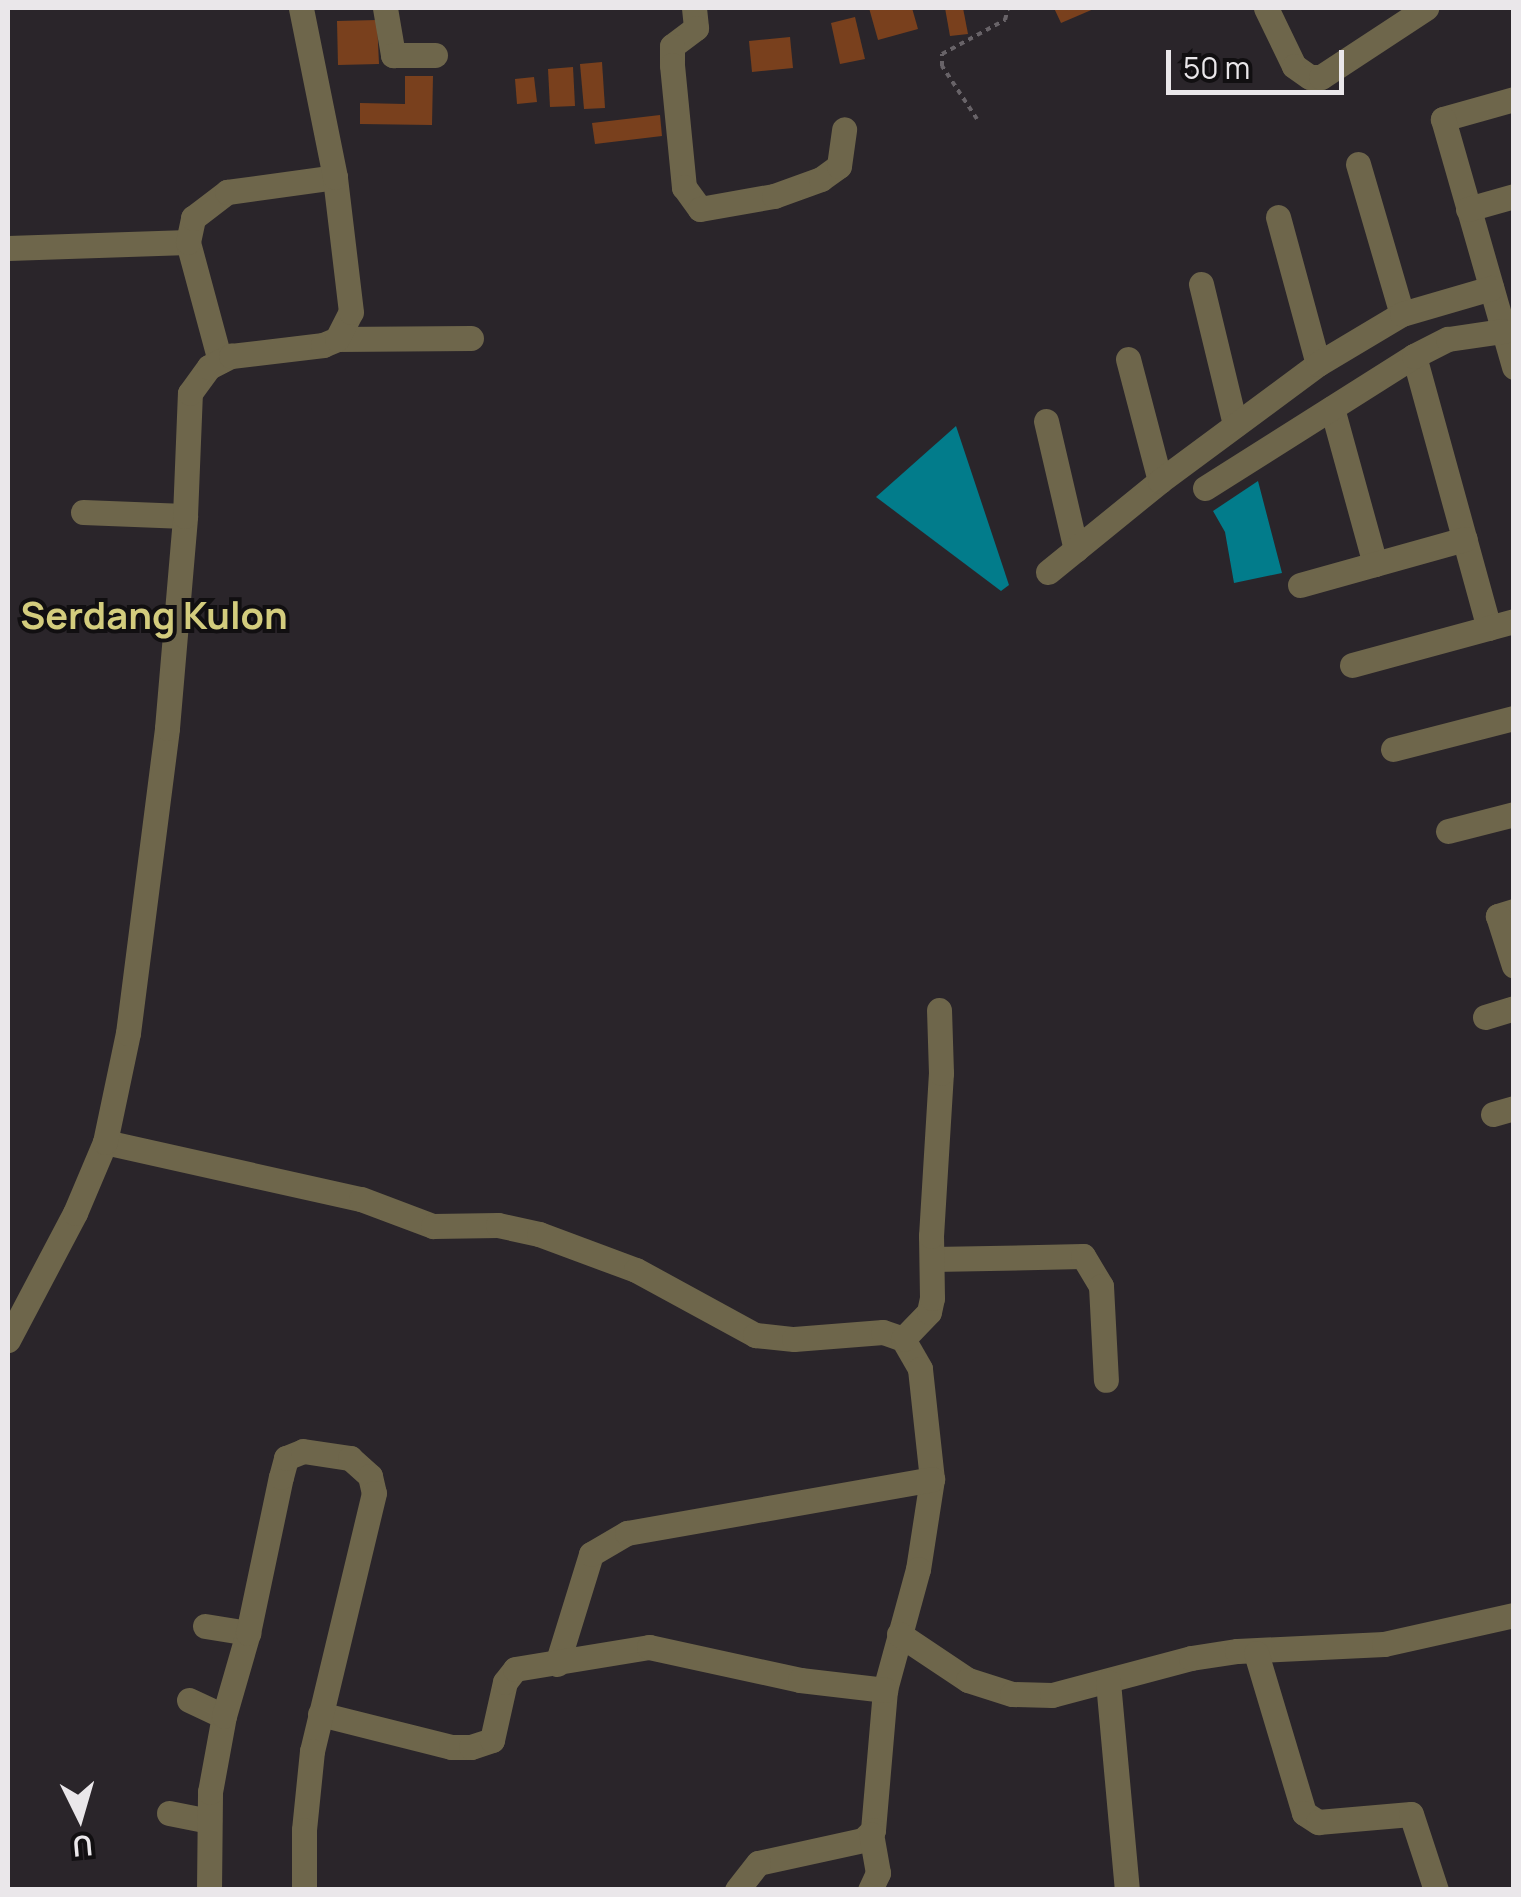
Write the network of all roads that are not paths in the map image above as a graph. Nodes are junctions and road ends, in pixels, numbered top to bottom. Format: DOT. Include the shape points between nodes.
graph roads {
  1 [pos="301,8"];
  2 [pos="385,8"];
  3 [pos="694,8"];
  4 [pos="1266,8"];
  5 [pos="1415,11"];
  6 [pos="435,55"];
  7 [pos="1514,99"];
  8 [pos="844,128"];
  9 [pos="1358,164"];
  10 [pos="335,177"];
  11 [pos="1514,196"];
  12 [pos="1468,209"];
  13 [pos="1278,217"];
  14 [pos="188,242"];
  15 [pos="8,248"];
  16 [pos="1201,284"];
  17 [pos="1491,288"];
  18 [pos="1402,314"];
  19 [pos="1503,331"];
  20 [pos="471,338"];
  21 [pos="337,339"];
  22 [pos="1414,356"];
  23 [pos="1128,359"];
  24 [pos="220,361"];
  25 [pos="1318,364"];
  26 [pos="1514,367"];
  27 [pos="1332,408"];
  28 [pos="1046,421"];
  29 [pos="1235,425"];
  30 [pos="1160,481"];
  31 [pos="1205,488"];
  32 [pos="84,512"];
  33 [pos="185,516"];
  34 [pos="1464,539"];
  35 [pos="1076,550"];
  36 [pos="1375,564"];
  37 [pos="1048,572"];
  38 [pos="1300,585"];
  39 [pos="1501,624"];
  40 [pos="1352,665"];
  41 [pos="1514,718"];
  42 [pos="1393,749"];
  43 [pos="1514,814"];
  44 [pos="1448,831"];
  45 [pos="1514,912"];
  46 [pos="1514,966"];
  47 [pos="1514,1008"];
  48 [pos="939,1010"];
  49 [pos="1484,1016"];
  50 [pos="105,1142"];
  51 [pos="933,1259"];
  52 [pos="8,1340"];
  53 [pos="903,1340"];
  54 [pos="1106,1380"];
  55 [pos="932,1479"];
  56 [pos="1514,1616"];
  57 [pos="205,1626"];
  58 [pos="248,1633"];
  59 [pos="899,1634"];
  60 [pos="1256,1653"];
  61 [pos="557,1664"];
  62 [pos="1108,1682"];
  63 [pos="885,1690"];
  64 [pos="188,1700"];
  65 [pos="320,1714"];
  66 [pos="224,1716"];
  67 [pos="169,1813"];
  68 [pos="209,1821"];
  69 [pos="871,1834"];
  70 [pos="209,1890"];
  71 [pos="304,1890"];
  72 [pos="737,1890"];
  73 [pos="870,1890"];
  74 [pos="1128,1890"];
  75 [pos="1436,1890"];
  1 -- 10 [label="street"];
  2 -- 6 [label="street" via="393,55"];
  3 -- 8 [label="street" via="696,28 672,46 672,66 684,188 700,209 774,196 821,179 838,166"];
  4 -- 5 [label="street" via="1294,66 1310,77 1334,71"];
  7 -- 12 [label="street" via="1442,120"];
  9 -- 18 [label="street"];
  10 -- 14 [label="street" via="226,192 193,218"];
  10 -- 21 [label="street" via="352,288 351,312"];
  11 -- 12 [label="street"];
  12 -- 17 [label="street"];
  13 -- 25 [label="street"];
  14 -- 15 [label="street"];
  14 -- 24 [label="street"];
  16 -- 29 [label="street"];
  17 -- 18 [label="street"];
  17 -- 19 [label="street"];
  18 -- 25 [label="street"];
  19 -- 22 [label="street" via="1448,339"];
  19 -- 26 [label="street"];
  20 -- 21 [label="street"];
  21 -- 24 [label="street"];
  22 -- 27 [label="street"];
  22 -- 34 [label="street"];
  23 -- 30 [label="street"];
  24 -- 33 [label="street" via="196,379 190,393"];
  25 -- 29 [label="street"];
  27 -- 31 [label="street"];
  27 -- 36 [label="street"];
  28 -- 35 [label="street"];
  29 -- 30 [label="street"];
  30 -- 35 [label="street"];
  32 -- 33 [label="street"];
  33 -- 50 [label="street" via="147,896"];
  34 -- 36 [label="street"];
  34 -- 39 [label="street"];
  35 -- 37 [label="street"];
  36 -- 38 [label="street"];
  39 -- 40 [label="street"];
  41 -- 42 [label="street"];
  43 -- 44 [label="street"];
  45 -- 46 [label="street" via="1498,916"];
  47 -- 49 [label="street"];
  48 -- 51 [label="street"];
  50 -- 52 [label="street"];
  50 -- 53 [label="street" via="360,1198 433,1226 539,1234 636,1270 755,1335 794,1340 884,1332"];
  51 -- 53 [label="street" via="929,1312"];
  51 -- 54 [label="street" via="1083,1256 1101,1286"];
  53 -- 55 [label="street" via="920,1369"];
  55 -- 59 [label="street" via="918,1570"];
  55 -- 61 [label="street" via="627,1533 590,1554"];
  56 -- 60 [label="street" via="1384,1644"];
  57 -- 58 [label="street"];
  58 -- 65 [label="street" via="286,1458 302,1451 350,1458 370,1476 374,1493"];
  58 -- 66 [label="street"];
  59 -- 62 [label="street" via="968,1680 1012,1694 1052,1695"];
  59 -- 63 [label="street"];
  60 -- 62 [label="street" via="1191,1658"];
  60 -- 75 [label="street" via="1304,1813 1318,1822 1411,1814"];
  61 -- 63 [label="street" via="649,1647 800,1680"];
  61 -- 65 [label="street" via="515,1668 505,1682 492,1740 471,1746"];
  62 -- 74 [label="street"];
  63 -- 69 [label="street"];
  64 -- 66 [label="street"];
  65 -- 71 [label="street" via="306,1806"];
  66 -- 68 [label="street"];
  67 -- 68 [label="street"];
  68 -- 70 [label="street"];
  69 -- 72 [label="street" via="758,1864"];
  69 -- 73 [label="street" via="878,1873"];
}
